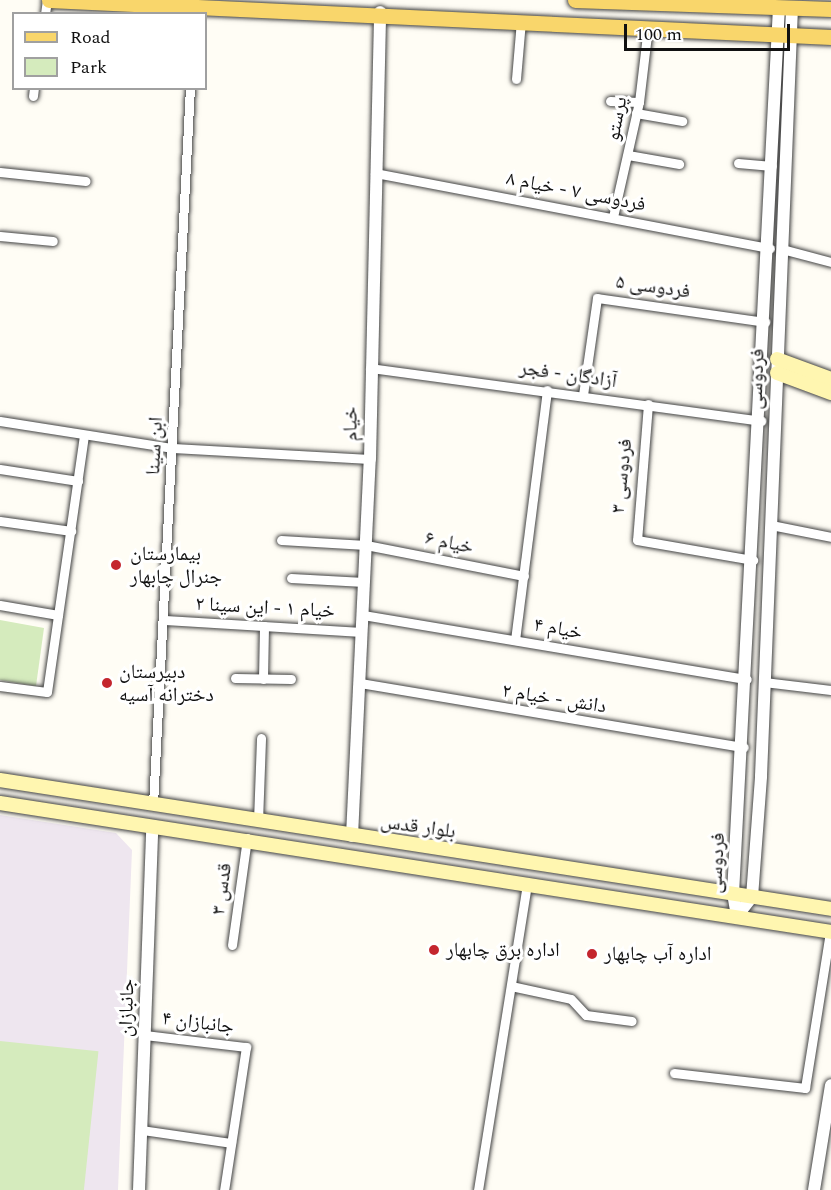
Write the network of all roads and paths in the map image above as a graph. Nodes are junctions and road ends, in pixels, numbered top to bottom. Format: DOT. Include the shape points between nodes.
graph roads {
  1 [pos="56,0"];
  2 [pos="575,0"];
  3 [pos="646,1"];
  4 [pos="710,2"];
  5 [pos="753,3"];
  6 [pos="810,4"];
  7 [pos="786,8"];
  8 [pos="831,9"];
  9 [pos="196,10"];
  10 [pos="47,12"];
  11 [pos="380,12"];
  12 [pos="521,21"];
  13 [pos="648,27"];
  14 [pos="785,35"];
  15 [pos="831,37"];
  16 [pos="516,79"];
  17 [pos="190,90"];
  18 [pos="610,101"];
  19 [pos="639,102"];
  20 [pos="636,113"];
  21 [pos="682,121"];
  22 [pos="628,155"];
  23 [pos="738,163"];
  24 [pos="679,164"];
  25 [pos="772,166"];
  26 [pos="0,172"];
  27 [pos="375,173"];
  28 [pos="86,181"];
  29 [pos="614,217"];
  30 [pos="0,236"];
  31 [pos="53,242"];
  32 [pos="776,248"];
  33 [pos="831,262"];
  34 [pos="765,322"];
  35 [pos="777,366"];
  36 [pos="370,368"];
  37 [pos="831,379"];
  38 [pos="547,390"];
  39 [pos="831,393"];
  40 [pos="583,395"];
  41 [pos="648,404"];
  42 [pos="0,421"];
  43 [pos="761,421"];
  44 [pos="84,436"];
  45 [pos="173,448"];
  46 [pos="370,459"];
  47 [pos="0,469"];
  48 [pos="78,481"];
  49 [pos="0,521"];
  50 [pos="771,525"];
  51 [pos="71,531"];
  52 [pos="831,537"];
  53 [pos="281,540"];
  54 [pos="366,545"];
  55 [pos="753,560"];
  56 [pos="524,576"];
  57 [pos="291,578"];
  58 [pos="364,582"];
  59 [pos="0,605"];
  60 [pos="58,615"];
  61 [pos="363,615"];
  62 [pos="165,620"];
  63 [pos="264,627"];
  64 [pos="363,632"];
  65 [pos="515,640"];
  66 [pos="236,678"];
  67 [pos="263,679"];
  68 [pos="291,679"];
  69 [pos="747,679"];
  70 [pos="764,681"];
  71 [pos="360,683"];
  72 [pos="0,686"];
  73 [pos="831,690"];
  74 [pos="261,738"];
  75 [pos="744,747"];
  76 [pos="0,780"];
  77 [pos="0,803"];
  78 [pos="153,805"];
  79 [pos="258,821"];
  80 [pos="153,826"];
  81 [pos="352,837"];
  82 [pos="247,838"];
  83 [pos="530,863"];
  84 [pos="527,883"];
  85 [pos="733,894"];
  86 [pos="752,897"];
  87 [pos="831,909"];
  88 [pos="737,916"];
  89 [pos="830,932"];
  90 [pos="232,945"];
  91 [pos="511,986"];
  92 [pos="632,1021"];
  93 [pos="145,1035"];
  94 [pos="674,1073"];
  95 [pos="831,1085"];
  96 [pos="142,1130"];
  97 [pos="231,1143"];
  98 [pos="139,1190"];
  99 [pos="224,1190"];
  100 [pos="478,1190"];
  101 [pos="814,1190"];
  1 -- 9 [label="main road"];
  1 -- 10 [label="street"];
  2 -- 3 [label="main road"];
  3 -- 4 [label="main road"];
  4 -- 5 [label="main road"];
  5 -- 7 [label="main road"];
  6 -- 7 [label="main road"];
  6 -- 8 [label="main road"];
  7 -- 14 [label="street"];
  9 -- 11 [label="main road"];
  11 -- 12 [label="main road"];
  11 -- 27 [label="street, خیام"];
  12 -- 13 [label="main road"];
  12 -- 16 [label="street"];
  13 -- 14 [label="main road"];
  13 -- 19 [label="street, پرستو"];
  14 -- 15 [label="main road"];
  14 -- 25 [label="street, فردوسی"];
  14 -- 32 [label="street, فردوسی"];
  17 -- 45 [label="street, ابن سینا"];
  18 -- 19 [label="street"];
  19 -- 20 [label="street, پرستو"];
  20 -- 21 [label="street"];
  20 -- 22 [label="street, پرستو"];
  22 -- 24 [label="street"];
  22 -- 29 [label="street, پرستو"];
  23 -- 25 [label="street"];
  25 -- 32 [label="street, فردوسی"];
  26 -- 28 [label="street"];
  27 -- 29 [label="street, فردوسی ۷ - خیام ۸"];
  27 -- 36 [label="street, خیام"];
  29 -- 32 [label="street, فردوسی ۷ - خیام ۸"];
  30 -- 31 [label="street"];
  32 -- 33 [label="street, فردوسی ۷ - خیام ۸"];
  32 -- 34 [label="street, فردوسی"];
  32 -- 35 [label="street, فردوسی"];
  34 -- 40 [label="street, فردوسی ۵" via="597,298"];
  34 -- 43 [label="street, فردوسی"];
  35 -- 37 [label="main road"];
  35 -- 39 [label="main road"];
  35 -- 50 [label="street, فردوسی"];
  36 -- 38 [label="street, آزادگان - فجر"];
  36 -- 46 [label="street, خیام"];
  38 -- 40 [label="street, آزادگان - فجر"];
  38 -- 56 [label="street"];
  40 -- 41 [label="street, آزادگان - فجر"];
  41 -- 43 [label="street, آزادگان - فجر"];
  41 -- 55 [label="street, فردوسی ۳" via="637,540"];
  42 -- 44 [label="street"];
  43 -- 55 [label="street, فردوسی"];
  44 -- 45 [label="street"];
  44 -- 48 [label="street"];
  45 -- 46 [label="street"];
  45 -- 62 [label="street, ابن سینا"];
  46 -- 54 [label="street, خیام"];
  47 -- 48 [label="street"];
  48 -- 51 [label="street"];
  49 -- 51 [label="street"];
  50 -- 52 [label="street"];
  50 -- 70 [label="street, فردوسی"];
  51 -- 60 [label="street"];
  53 -- 54 [label="street, خیام ۶"];
  54 -- 56 [label="street, خیام ۶"];
  54 -- 58 [label="street, خیام"];
  55 -- 69 [label="street, فردوسی"];
  56 -- 65 [label="street"];
  57 -- 58 [label="street"];
  58 -- 61 [label="street, خیام"];
  59 -- 60 [label="street"];
  60 -- 72 [label="street" via="47,692"];
  61 -- 64 [label="street, خیام"];
  61 -- 65 [label="street, خیام ۴"];
  62 -- 63 [label="street, خیام ۱ - این سینا ۲"];
  62 -- 78 [label="street, ابن سینا"];
  63 -- 64 [label="street, خیام ۱ - این سینا ۲"];
  63 -- 67 [label="street"];
  64 -- 71 [label="street, خیام"];
  65 -- 69 [label="street, خیام ۴"];
  66 -- 67 [label="street"];
  67 -- 68 [label="street"];
  69 -- 75 [label="street, فردوسی"];
  70 -- 73 [label="street"];
  70 -- 86 [label="street, فردوسی"];
  71 -- 75 [label="street, دانش - خیام ۲"];
  71 -- 81 [label="street, خیام"];
  74 -- 79 [label="street"];
  75 -- 85 [label="street, فردوسی"];
  76 -- 78 [label="main road, بلوار قدس"];
  77 -- 80 [label="main road, بلوار قدس"];
  78 -- 79 [label="main road, بلوار قدس"];
  79 -- 81 [label="main road, بلوار قدس"];
  80 -- 82 [label="main road, بلوار قدس"];
  80 -- 93 [label="street, جانبازان"];
  81 -- 83 [label="main road, بلوار قدس"];
  82 -- 84 [label="main road, بلوار قدس"];
  82 -- 90 [label="street, قدس ۳"];
  83 -- 84 [label="main road"];
  83 -- 85 [label="main road, بلوار قدس"];
  84 -- 88 [label="main road, بلوار قدس"];
  84 -- 91 [label="street"];
  85 -- 86 [label="main road, بلوار قدس"];
  85 -- 88 [label="street, فردوسی"];
  86 -- 87 [label="main road, بلوار قدس"];
  86 -- 88 [label="street, فردوسی"];
  88 -- 89 [label="main road, بلوار قدس"];
  89 -- 94 [label="street" via="805,1088"];
  91 -- 92 [label="street" via="571,999 586,1015"];
  91 -- 100 [label="street"];
  93 -- 96 [label="street, جانبازان"];
  93 -- 97 [label="street, جانبازان ۴" via="246,1047"];
  95 -- 101 [label="street"];
  96 -- 97 [label="street"];
  96 -- 98 [label="street, جانبازان"];
  97 -- 99 [label="street"];
}
